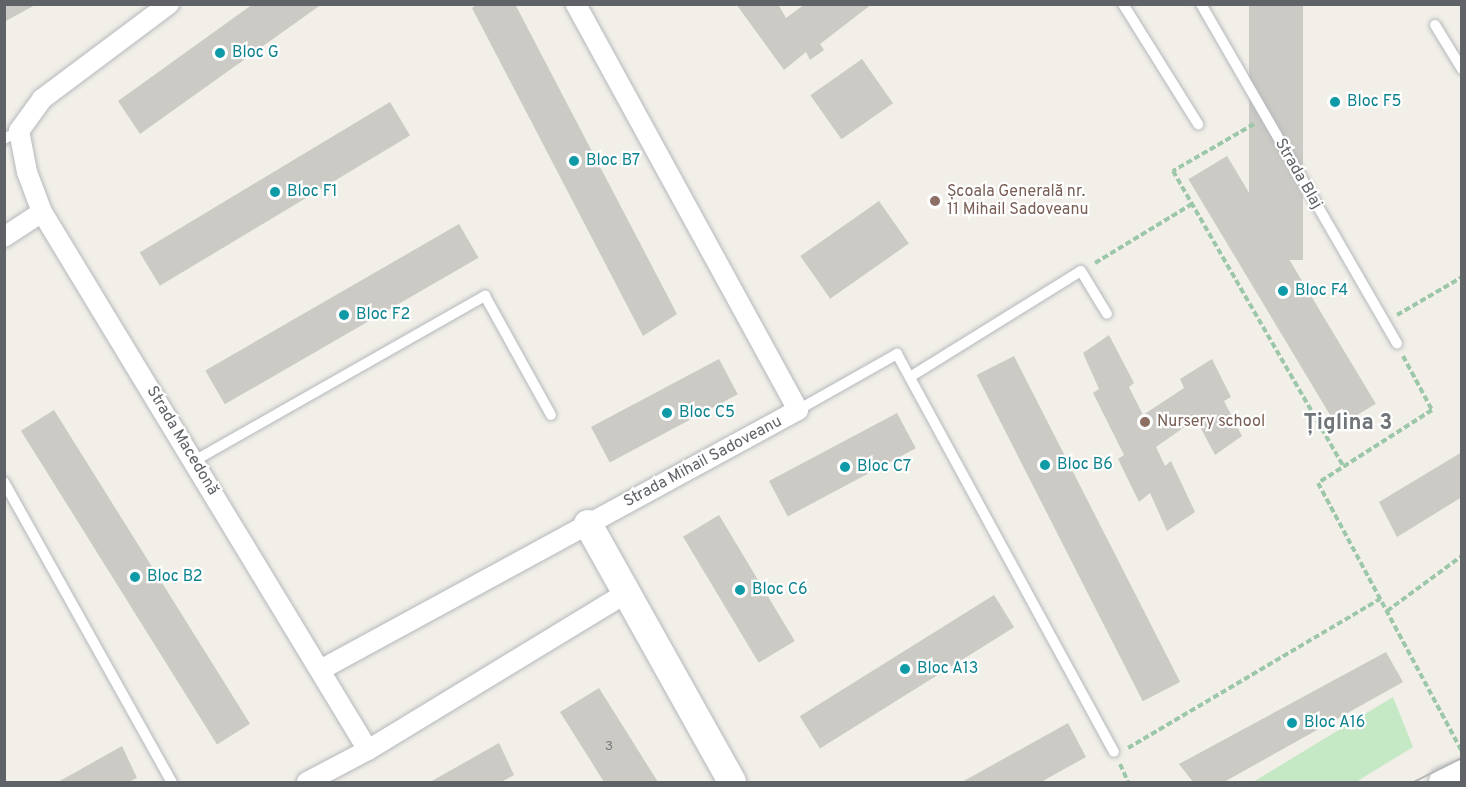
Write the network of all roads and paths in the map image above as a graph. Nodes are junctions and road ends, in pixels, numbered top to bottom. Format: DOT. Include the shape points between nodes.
graph roads {
  1 [pos="168,4"];
  2 [pos="576,4"];
  3 [pos="1123,4"];
  4 [pos="1200,4"];
  5 [pos="1435,25"];
  6 [pos="1461,69"];
  7 [pos="1265,117"];
  8 [pos="1198,124"];
  9 [pos="12,135"];
  10 [pos="1192,204"];
  11 [pos="42,212"];
  12 [pos="4,237"];
  13 [pos="1081,271"];
  14 [pos="1461,277"];
  15 [pos="1107,314"];
  16 [pos="1385,322"];
  17 [pos="1397,343"];
  18 [pos="910,377"];
  19 [pos="798,410"];
  20 [pos="551,415"];
  21 [pos="194,461"];
  22 [pos="1343,467"];
  23 [pos="4,482"];
  24 [pos="588,524"];
  25 [pos="1461,556"];
  26 [pos="625,594"];
  27 [pos="1380,599"];
  28 [pos="1387,611"];
  29 [pos="322,669"];
  30 [pos="1126,749"];
  31 [pos="368,750"];
  32 [pos="1461,750"];
  33 [pos="1114,752"];
  34 [pos="1461,774"];
  35 [pos="172,783"];
  36 [pos="307,783"];
  37 [pos="732,783"];
  38 [pos="1443,783"];
  1 -- 9 [label="street" via="42,99"];
  2 -- 19 [label="street, Strada Mihail Sadoveanu"];
  3 -- 8 [label="lane"];
  4 -- 7 [label="lane, Strada Blaj"];
  5 -- 6 [label="lane"];
  7 -- 10 [label="path" via="1173,171"];
  7 -- 16 [label="lane, Strada Blaj"];
  9 -- 11 [label="street"];
  10 -- 13 [label="path"];
  10 -- 22 [label="path"];
  11 -- 12 [label="street"];
  11 -- 21 [label="street, Strada Macedonă"];
  13 -- 15 [label="lane"];
  13 -- 18 [label="lane"];
  14 -- 16 [label="path"];
  16 -- 17 [label="lane, Strada Blaj"];
  17 -- 22 [label="path" via="1432,410"];
  18 -- 19 [label="lane" via="897,354"];
  18 -- 33 [label="lane"];
  19 -- 24 [label="street, Strada Mihail Sadoveanu"];
  20 -- 21 [label="lane" via="485,296"];
  21 -- 29 [label="street, Strada Macedonă"];
  22 -- 27 [label="path" via="1318,483"];
  23 -- 35 [label="lane"];
  24 -- 26 [label="street"];
  24 -- 29 [label="street"];
  25 -- 28 [label="path"];
  26 -- 31 [label="street"];
  26 -- 37 [label="street"];
  27 -- 28 [label="path"];
  27 -- 30 [label="path"];
  28 -- 32 [label="path"];
  29 -- 31 [label="street, Strada Macedonă"];
  31 -- 36 [label="street"];
  34 -- 38 [label="street"];
}
